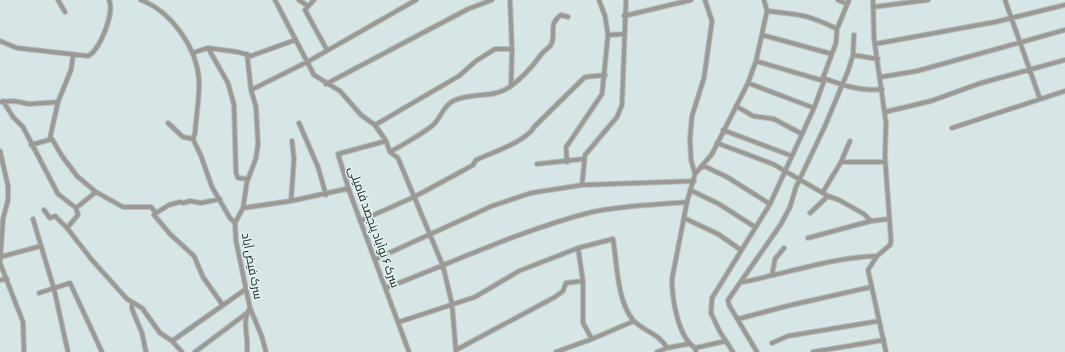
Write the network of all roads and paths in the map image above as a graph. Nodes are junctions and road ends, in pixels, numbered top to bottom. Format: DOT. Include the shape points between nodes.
graph roads {
  1 [pos="58,0"];
  2 [pos="109,0"];
  3 [pos="141,0"];
  4 [pos="275,0"];
  5 [pos="300,0"];
  6 [pos="314,0"];
  7 [pos="416,0"];
  8 [pos="492,0"];
  9 [pos="510,0"];
  10 [pos="599,0"];
  11 [pos="626,0"];
  12 [pos="691,0"];
  13 [pos="705,0"];
  14 [pos="764,0"];
  15 [pos="838,0"];
  16 [pos="873,0"];
  17 [pos="928,0"];
  18 [pos="1005,0"];
  19 [pos="848,2"];
  20 [pos="1065,5"];
  21 [pos="308,6"];
  22 [pos="873,7"];
  23 [pos="767,11"];
  24 [pos="65,12"];
  25 [pos="624,16"];
  26 [pos="568,17"];
  27 [pos="1012,18"];
  28 [pos="837,29"];
  29 [pos="1065,30"];
  30 [pos="624,34"];
  31 [pos="608,35"];
  32 [pos="762,35"];
  33 [pos="854,35"];
  34 [pos="295,40"];
  35 [pos="0,41"];
  36 [pos="1019,43"];
  37 [pos="875,44"];
  38 [pos="208,48"];
  39 [pos="512,49"];
  40 [pos="327,50"];
  41 [pos="192,53"];
  42 [pos="247,54"];
  43 [pos="832,54"];
  44 [pos="853,55"];
  45 [pos="73,56"];
  46 [pos="878,59"];
  47 [pos="1065,60"];
  48 [pos="309,61"];
  49 [pos="756,61"];
  50 [pos="1031,71"];
  51 [pos="605,75"];
  52 [pos="881,77"];
  53 [pos="824,80"];
  54 [pos="748,83"];
  55 [pos="326,84"];
  56 [pos="842,85"];
  57 [pos="511,87"];
  58 [pos="882,89"];
  59 [pos="251,90"];
  60 [pos="1065,91"];
  61 [pos="1040,99"];
  62 [pos="2,102"];
  63 [pos="58,102"];
  64 [pos="736,106"];
  65 [pos="814,108"];
  66 [pos="884,112"];
  67 [pos="168,123"];
  68 [pos="299,123"];
  69 [pos="375,125"];
  70 [pos="952,128"];
  71 [pos="723,130"];
  72 [pos="802,134"];
  73 [pos="50,138"];
  74 [pos="193,139"];
  75 [pos="292,141"];
  76 [pos="386,141"];
  77 [pos="850,141"];
  78 [pos="717,143"];
  79 [pos="31,146"];
  80 [pos="0,151"];
  81 [pos="390,152"];
  82 [pos="792,156"];
  83 [pos="583,159"];
  84 [pos="567,162"];
  85 [pos="841,162"];
  86 [pos="886,162"];
  87 [pos="537,164"];
  88 [pos="700,169"];
  89 [pos="786,172"];
  90 [pos="695,174"];
  91 [pos="248,179"];
  92 [pos="800,180"];
  93 [pos="694,181"];
  94 [pos="582,185"];
  95 [pos="690,190"];
  96 [pos="96,192"];
  97 [pos="823,192"];
  98 [pos="350,193"];
  99 [pos="326,195"];
  100 [pos="828,196"];
  101 [pos="414,197"];
  102 [pos="220,199"];
  103 [pos="291,201"];
  104 [pos="687,202"];
  105 [pos="770,204"];
  106 [pos="76,208"];
  107 [pos="243,208"];
  108 [pos="44,210"];
  109 [pos="810,213"];
  110 [pos="156,214"];
  111 [pos="684,218"];
  112 [pos="889,218"];
  113 [pos="33,219"];
  114 [pos="360,221"];
  115 [pos="871,221"];
  116 [pos="235,223"];
  117 [pos="755,227"];
  118 [pos="67,228"];
  119 [pos="429,235"];
  120 [pos="808,238"];
  121 [pos="41,246"];
  122 [pos="578,248"];
  123 [pos="784,248"];
  124 [pos="741,250"];
  125 [pos="877,256"];
  126 [pos="0,258"];
  127 [pos="376,259"];
  128 [pos="443,266"];
  129 [pos="772,275"];
  130 [pos="7,279"];
  131 [pos="0,280"];
  132 [pos="583,281"];
  133 [pos="741,282"];
  134 [pos="871,287"];
  135 [pos="54,288"];
  136 [pos="386,288"];
  137 [pos="246,289"];
  138 [pos="39,293"];
  139 [pos="132,303"];
  140 [pos="222,304"];
  141 [pos="452,304"];
  142 [pos="250,308"];
  143 [pos="247,313"];
  144 [pos="738,319"];
  145 [pos="634,321"];
  146 [pos="879,321"];
  147 [pos="399,322"];
  148 [pos="592,339"];
  149 [pos="884,340"];
  150 [pos="172,341"];
  151 [pos="726,341"];
  152 [pos="688,344"];
  153 [pos="772,344"];
  154 [pos="667,348"];
  155 [pos="695,350"];
  156 [pos="456,351"];
  157 [pos="24,352"];
  158 [pos="68,352"];
  159 [pos="102,352"];
  160 [pos="146,352"];
  161 [pos="182,352"];
  162 [pos="195,352"];
  163 [pos="247,352"];
  164 [pos="266,352"];
  165 [pos="409,352"];
  166 [pos="556,352"];
  167 [pos="657,352"];
  168 [pos="733,352"];
  169 [pos="757,352"];
  170 [pos="813,352"];
  171 [pos="886,352"];
  1 -- 24 [label="street"];
  2 -- 45 [label="street" via="111,13 92,54"];
  3 -- 41 [label="street" via="156,7 175,24"];
  4 -- 34 [label="street"];
  5 -- 21 [label="street"];
  6 -- 21 [label="street"];
  7 -- 40 [label="street"];
  8 -- 55 [label="street" via="468,9"];
  9 -- 39 [label="street"];
  10 -- 31 [label="street"];
  11 -- 25 [label="street"];
  12 -- 25 [label="street"];
  13 -- 90 [label="street" via="712,21 704,78 692,116 691,160"];
  14 -- 23 [label="street"];
  15 -- 19 [label="street"];
  16 -- 22 [label="street"];
  17 -- 22 [label="street"];
  18 -- 27 [label="street"];
  19 -- 28 [label="street"];
  20 -- 27 [label="street"];
  21 -- 40 [label="street" via="305,10"];
  22 -- 37 [label="street"];
  23 -- 28 [label="street" via="799,14"];
  23 -- 32 [label="street"];
  25 -- 30 [label="street"];
  26 -- 57 [label="street" via="561,15 555,19 552,26 552,43"];
  27 -- 36 [label="street"];
  27 -- 37 [label="street"];
  28 -- 43 [label="street"];
  29 -- 36 [label="street"];
  30 -- 31 [label="street"];
  30 -- 83 [label="street" via="622,105 617,117"];
  31 -- 51 [label="street"];
  32 -- 43 [label="street"];
  32 -- 49 [label="street"];
  33 -- 44 [label="street"];
  34 -- 42 [label="street" via="263,53 251,56"];
  34 -- 48 [label="street"];
  35 -- 45 [label="street" via="17,48"];
  36 -- 50 [label="street"];
  36 -- 52 [label="street" via="917,71"];
  37 -- 46 [label="street"];
  38 -- 41 [label="street"];
  38 -- 42 [label="street"];
  38 -- 91 [label="street" via="228,83 234,105 236,173 238,178"];
  39 -- 57 [label="street"];
  39 -- 69 [label="street" via="495,50 458,76"];
  40 -- 48 [label="street"];
  41 -- 74 [label="street" via="199,80"];
  42 -- 59 [label="street, سرک فيض آباد"];
  43 -- 53 [label="street"];
  44 -- 46 [label="street"];
  44 -- 56 [label="street"];
  45 -- 63 [label="street" via="71,70"];
  46 -- 52 [label="street"];
  47 -- 50 [label="street"];
  48 -- 55 [label="street" via="314,74"];
  48 -- 59 [label="street"];
  49 -- 53 [label="street"];
  49 -- 54 [label="street"];
  50 -- 61 [label="street"];
  50 -- 66 [label="street" via="931,101"];
  51 -- 84 [label="street" via="602,94 566,147"];
  51 -- 101 [label="street" via="585,77 535,126 532,132 476,160 473,165"];
  52 -- 58 [label="street"];
  53 -- 56 [label="street"];
  53 -- 65 [label="street"];
  54 -- 64 [label="street"];
  54 -- 65 [label="street"];
  55 -- 69 [label="street" via="340,91 361,115"];
  56 -- 58 [label="street" via="869,91"];
  56 -- 92 [label="street"];
  57 -- 81 [label="street" via="492,94 451,102 432,126"];
  58 -- 66 [label="street"];
  59 -- 91 [label="street, سرک فيض آباد" via="256,107 258,144"];
  60 -- 61 [label="street"];
  61 -- 70 [label="street"];
  62 -- 63 [label="street"];
  62 -- 79 [label="street" via="23,127"];
  63 -- 73 [label="street"];
  64 -- 71 [label="street"];
  64 -- 72 [label="street" via="753,116 774,119"];
  65 -- 72 [label="street"];
  66 -- 86 [label="street"];
  67 -- 74 [label="street" via="183,137"];
  68 -- 99 [label="street" via="318,167"];
  69 -- 76 [label="street"];
  71 -- 78 [label="street"];
  71 -- 82 [label="street"];
  72 -- 82 [label="street"];
  73 -- 79 [label="street"];
  73 -- 96 [label="street" via="77,176"];
  74 -- 102 [label="street" via="212,187"];
  75 -- 103 [label="street" via="294,159"];
  76 -- 81 [label="street"];
  76 -- 98 [label="street, سرک ۶ نوآباد پنجصد فامیلی" via="338,154"];
  77 -- 85 [label="street"];
  78 -- 88 [label="street"];
  78 -- 89 [label="street" via="773,164"];
  79 -- 106 [label="street" via="58,194"];
  80 -- 126 [label="street" via="8,186 8,200 2,219"];
  81 -- 101 [label="street" via="398,158"];
  82 -- 89 [label="street"];
  83 -- 84 [label="street"];
  83 -- 94 [label="street"];
  84 -- 87 [label="street"];
  85 -- 86 [label="street"];
  85 -- 97 [label="street"];
  86 -- 112 [label="street"];
  88 -- 90 [label="street"];
  88 -- 105 [label="street" via="704,166 720,174"];
  89 -- 92 [label="street"];
  89 -- 105 [label="street"];
  90 -- 93 [label="street"];
  91 -- 107 [label="street, سرک فيض آباد"];
  92 -- 97 [label="street"];
  92 -- 133 [label="street" via="794,199 781,224"];
  93 -- 94 [label="street"];
  93 -- 95 [label="street"];
  94 -- 119 [label="street" via="531,192 492,206"];
  95 -- 104 [label="street"];
  95 -- 117 [label="street" via="719,204"];
  96 -- 106 [label="street"];
  96 -- 110 [label="street" via="123,207 151,207"];
  97 -- 100 [label="street"];
  98 -- 99 [label="street" via="346,189"];
  98 -- 114 [label="street, سرک ۶ نوآباد پنجصد فامیلی"];
  99 -- 103 [label="street"];
  100 -- 109 [label="street"];
  100 -- 115 [label="street" via="858,211"];
  101 -- 114 [label="street"];
  101 -- 119 [label="street"];
  102 -- 110 [label="street" via="201,203 180,202 169,205"];
  102 -- 116 [label="street"];
  103 -- 107 [label="street"];
  104 -- 111 [label="street"];
  104 -- 128 [label="street" via="592,212 514,237"];
  105 -- 117 [label="street"];
  106 -- 118 [label="street" via="78,216"];
  107 -- 116 [label="street, سرک فيض آباد"];
  108 -- 118 [label="street" via="50,218 54,216"];
  110 -- 140 [label="street" via="154,215 170,234 194,256 203,277"];
  111 -- 124 [label="street" via="718,234"];
  111 -- 152 [label="street" via="674,262 672,289 679,321"];
  112 -- 115 [label="street"];
  112 -- 125 [label="street" via="890,245"];
  113 -- 121 [label="street"];
  114 -- 127 [label="street, سرک ۶ نوآباد پنجصد فامیلی"];
  115 -- 120 [label="street"];
  116 -- 137 [label="street, سرک فيض آباد"];
  117 -- 124 [label="street"];
  118 -- 139 [label="street" via="92,260"];
  119 -- 127 [label="street"];
  119 -- 128 [label="street"];
  121 -- 126 [label="street"];
  121 -- 135 [label="street"];
  122 -- 132 [label="street"];
  122 -- 141 [label="street" via="519,271 475,297"];
  122 -- 145 [label="street" via="613,239 623,305"];
  123 -- 129 [label="street" via="775,260"];
  124 -- 151 [label="street" via="712,298 711,313"];
  125 -- 129 [label="street" via="861,256"];
  125 -- 134 [label="street" via="868,270"];
  126 -- 130 [label="street"];
  127 -- 136 [label="street, سرک ۶ نوآباد پنجصد فامیلی"];
  128 -- 136 [label="street"];
  128 -- 141 [label="street"];
  129 -- 133 [label="street"];
  130 -- 131 [label="street"];
  130 -- 157 [label="street" via="23,322"];
  132 -- 148 [label="street" via="583,323"];
  132 -- 156 [label="street" via="566,283 563,291 555,297"];
  133 -- 144 [label="street" via="728,300"];
  134 -- 144 [label="street"];
  134 -- 146 [label="street"];
  135 -- 138 [label="street"];
  135 -- 158 [label="street"];
  135 -- 159 [label="street" via="70,283"];
  136 -- 147 [label="street, سرک ۶ نوآباد پنجصد فامیلی"];
  137 -- 140 [label="street"];
  137 -- 142 [label="street, سرک فيض آباد"];
  139 -- 150 [label="street" via="142,308 160,333"];
  139 -- 160 [label="street"];
  140 -- 150 [label="street"];
  141 -- 147 [label="street"];
  141 -- 156 [label="street"];
  142 -- 143 [label="street, سرک فيض آباد"];
  142 -- 164 [label="street"];
  143 -- 162 [label="street"];
  143 -- 163 [label="street, سرک فيض آباد"];
  144 -- 169 [label="street"];
  145 -- 148 [label="street"];
  145 -- 154 [label="street" via="660,339"];
  146 -- 149 [label="street"];
  146 -- 153 [label="street" via="788,336"];
  147 -- 165 [label="street, سرک ۶ نوآباد پنجصد فامیلی"];
  148 -- 166 [label="street"];
  149 -- 170 [label="street"];
  149 -- 171 [label="street"];
  150 -- 161 [label="street"];
  151 -- 155 [label="street"];
  151 -- 168 [label="street"];
  152 -- 154 [label="street"];
  152 -- 155 [label="street"];
  154 -- 167 [label="street"];
}
